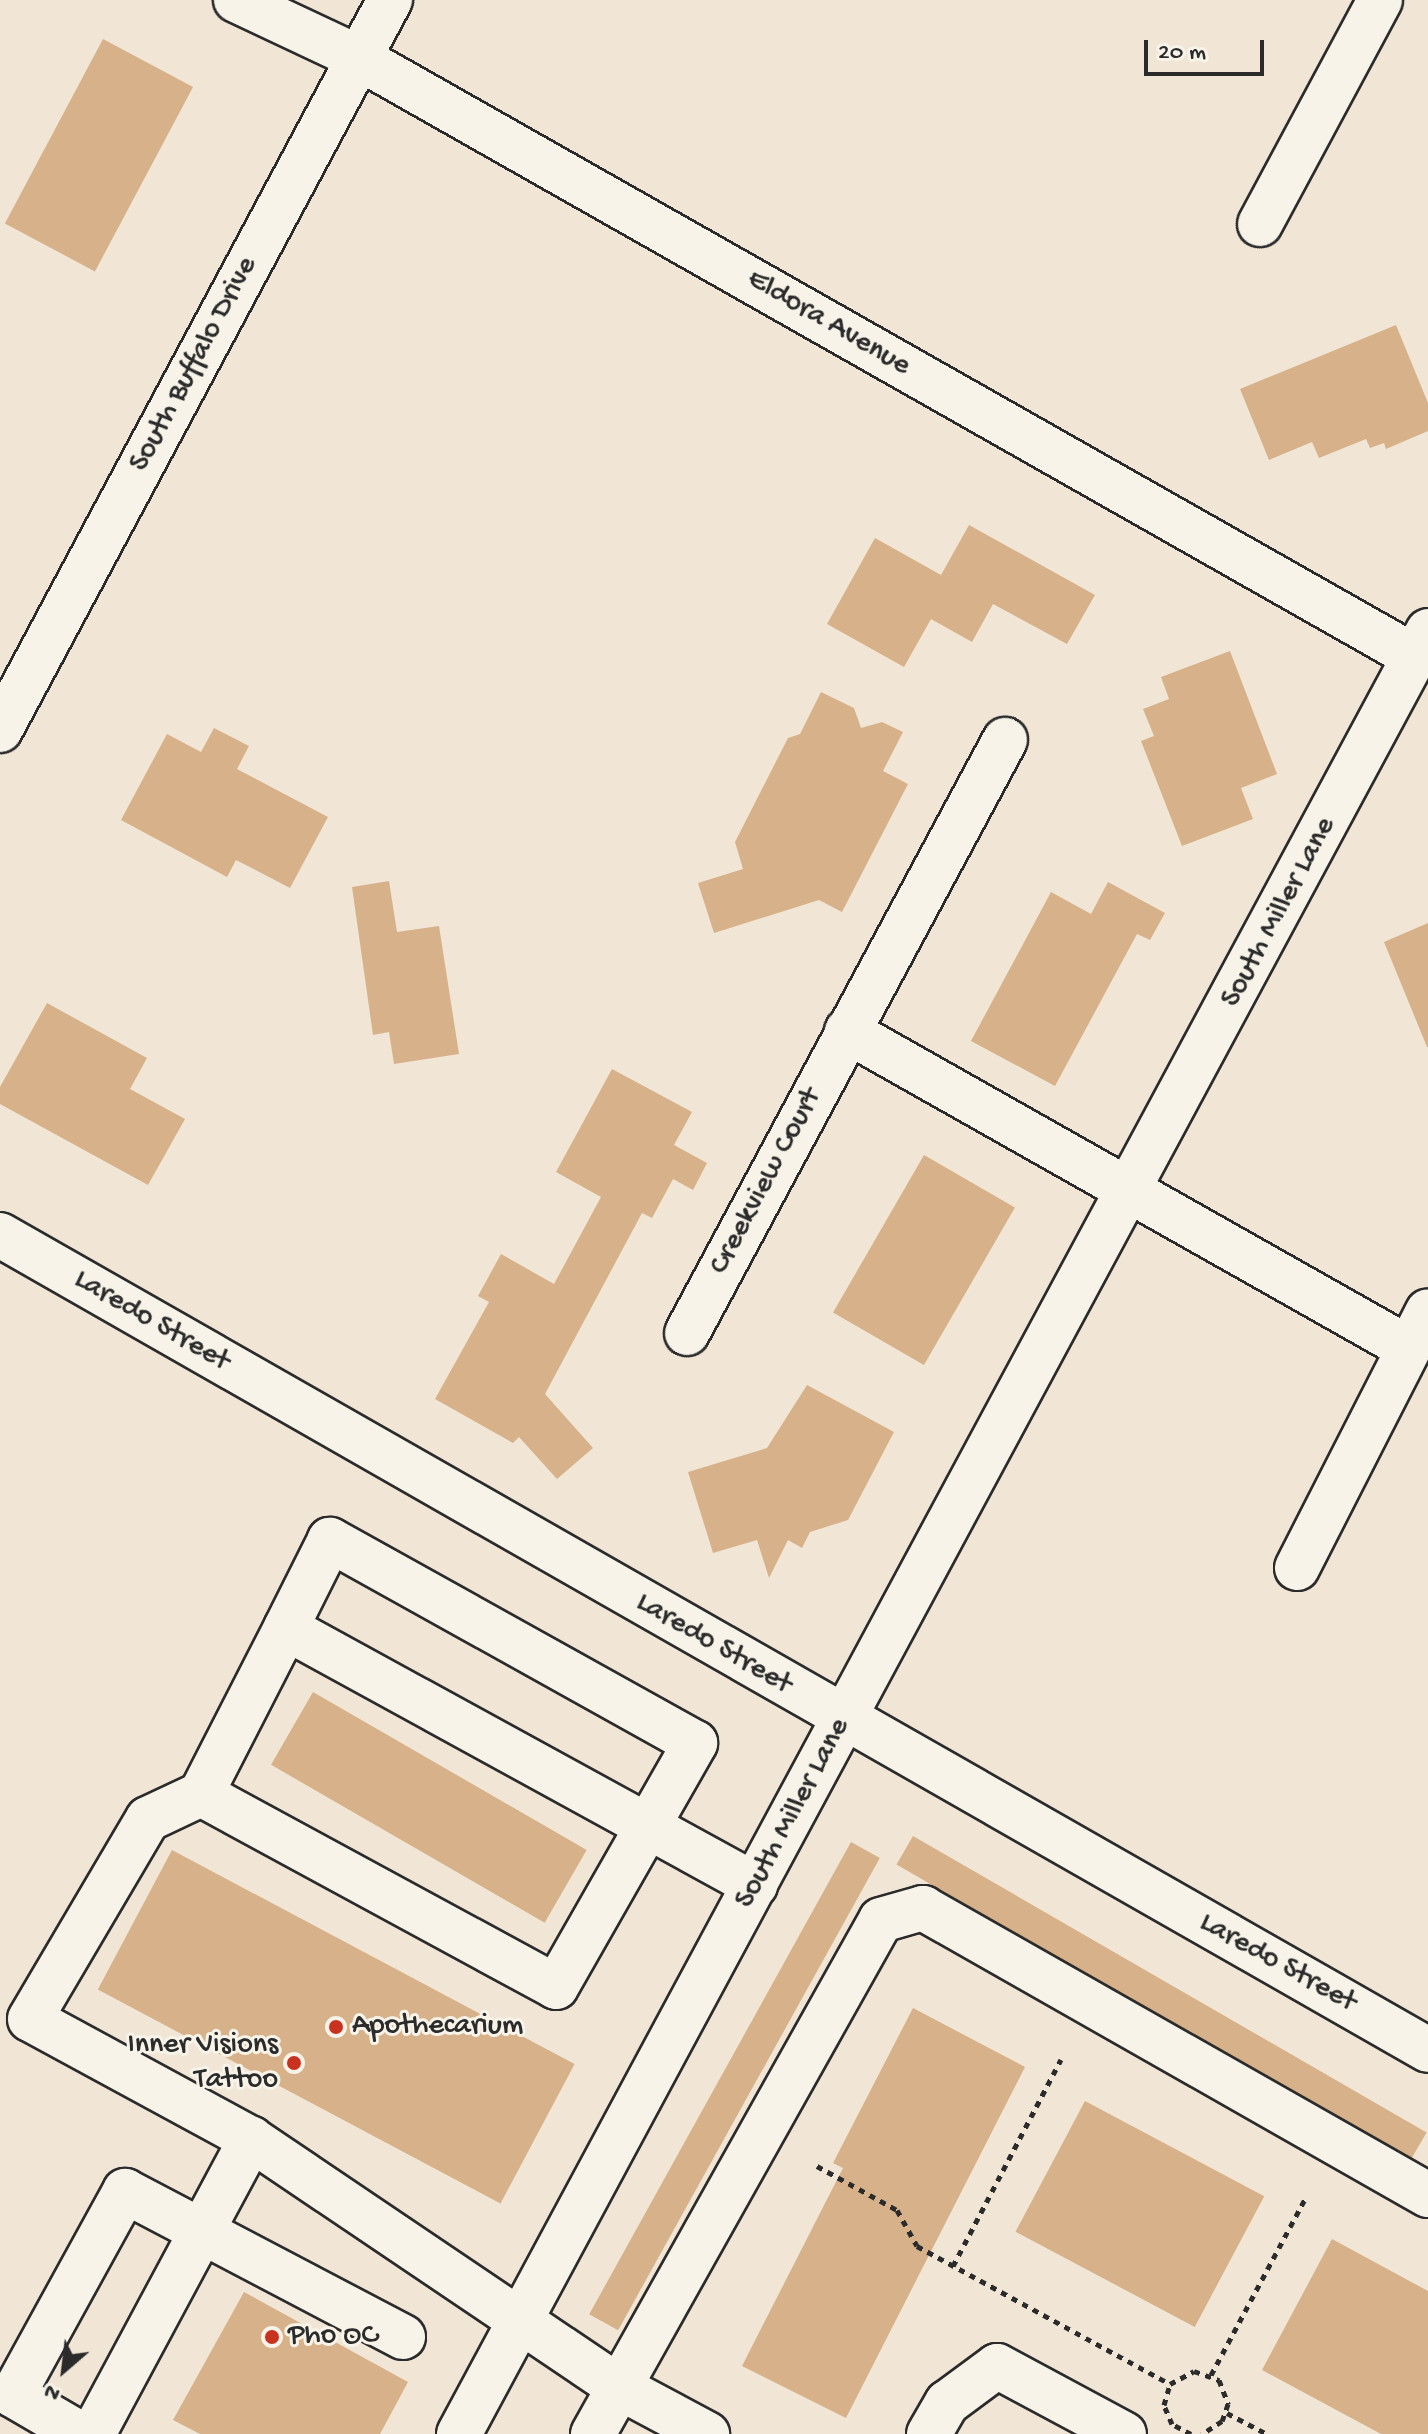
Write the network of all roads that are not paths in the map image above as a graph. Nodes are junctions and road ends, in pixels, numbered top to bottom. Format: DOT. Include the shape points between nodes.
graph roads {
  1 [pos="236,0"];
  2 [pos="390,0"];
  3 [pos="1380,0"];
  4 [pos="359,58"];
  5 [pos="1260,224"];
  6 [pos="1422,644"];
  7 [pos="0,730"];
  8 [pos="1005,740"];
  9 [pos="847,1031"];
  10 [pos="1130,1194"];
  11 [pos="0,1235"];
  12 [pos="1418,1329"];
  13 [pos="687,1333"];
  14 [pos="1297,1568"];
  15 [pos="286,1628"];
  16 [pos="844,1720"];
  17 [pos="201,1794"];
  18 [pos="647,1826"];
  19 [pos="755,1885"];
  20 [pos="1428,2050"];
  21 [pos="251,2139"];
  22 [pos="1428,2195"];
  23 [pos="200,2234"];
  24 [pos="521,2319"];
  25 [pos="403,2337"];
  26 [pos="619,2387"];
  27 [pos="80,2434"];
  28 [pos="93,2434"];
  29 [pos="459,2434"];
  30 [pos="593,2434"];
  31 [pos="707,2434"];
  32 [pos="929,2434"];
  33 [pos="1124,2434"];
  1 -- 4 [label="street, Eldora Avenue"];
  2 -- 4 [label="street, South Buffalo Drive"];
  3 -- 5 [label="street"];
  4 -- 6 [label="street, Eldora Avenue"];
  4 -- 7 [label="street, South Buffalo Drive"];
  6 -- 10 [label="street, South Miller Lane"];
  8 -- 9 [label="street, Creekview Court"];
  9 -- 10 [label="street"];
  9 -- 13 [label="street, Creekview Court"];
  10 -- 12 [label="street"];
  10 -- 16 [label="street, South Miller Lane"];
  11 -- 16 [label="street, Laredo Street"];
  12 -- 14 [label="street"];
  15 -- 17 [label="street"];
  15 -- 18 [label="street"];
  15 -- 18 [label="street" via="330,1540 695,1743"];
  16 -- 19 [label="street, South Miller Lane"];
  16 -- 20 [label="street, Laredo Street"];
  17 -- 18 [label="street" via="556,1987"];
  17 -- 21 [label="street" via="148,1819 30,2019"];
  18 -- 19 [label="street"];
  19 -- 24 [label="street, South Miller Lane"];
  21 -- 23 [label="street"];
  21 -- 24 [label="street"];
  22 -- 26 [label="street" via="923,1908 881,1920"];
  23 -- 25 [label="street"];
  23 -- 27 [label="street" via="125,2191 13,2395"];
  23 -- 28 [label="street"];
  24 -- 26 [label="street"];
  24 -- 29 [label="street, South Miller Lane"];
  26 -- 30 [label="street"];
  26 -- 31 [label="street"];
  32 -- 33 [label="street" via="947,2403 997,2366"];
}
